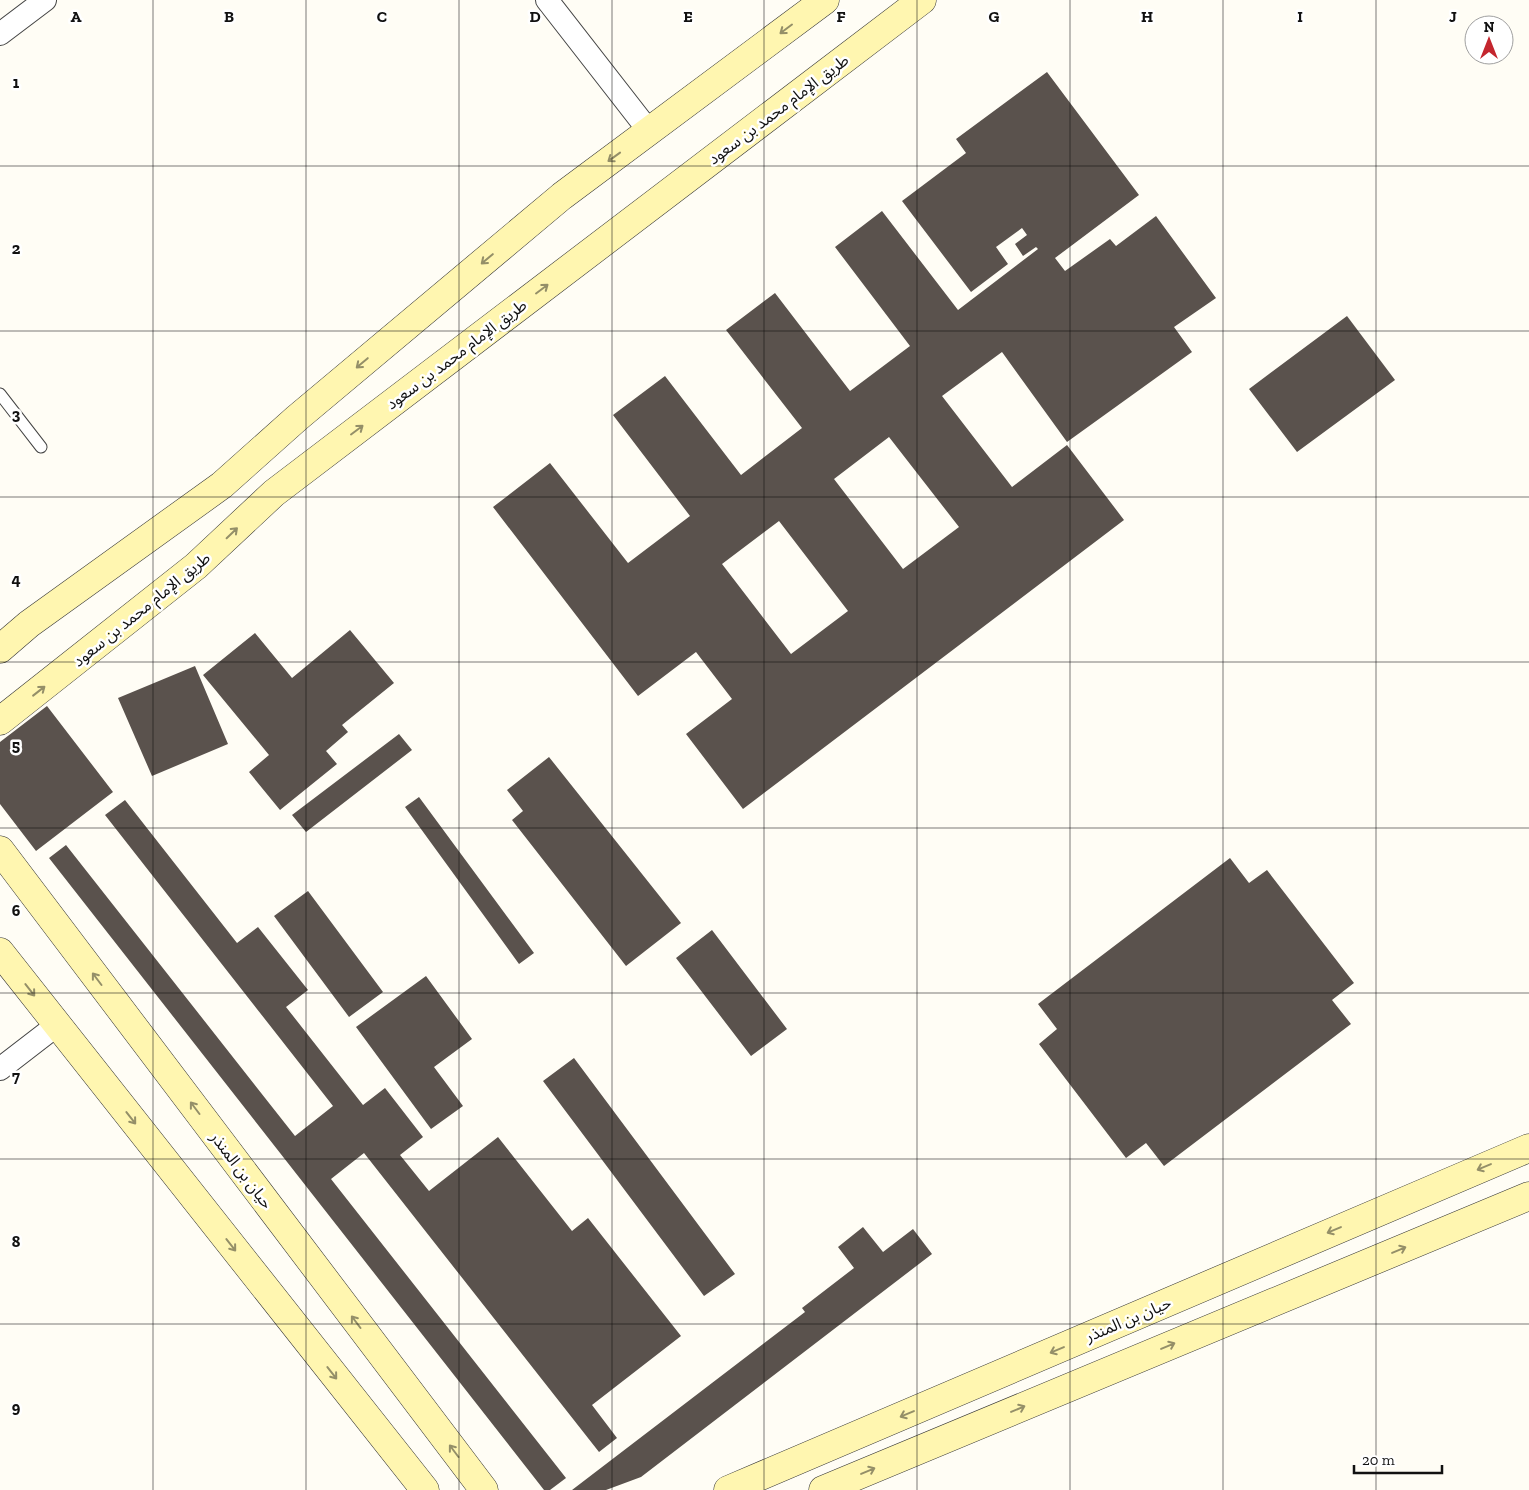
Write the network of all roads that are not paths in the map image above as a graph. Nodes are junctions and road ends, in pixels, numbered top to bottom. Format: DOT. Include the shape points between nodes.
graph roads {
  1 [pos="45,0"];
  2 [pos="548,0"];
  3 [pos="826,0"];
  4 [pos="922,0"];
  5 [pos="0,34"];
  6 [pos="648,132"];
  7 [pos="0,394"];
  8 [pos="41,447"];
  9 [pos="0,649"];
  10 [pos="0,721"];
  11 [pos="0,850"];
  12 [pos="0,952"];
  13 [pos="57,1025"];
  14 [pos="0,1069"];
  15 [pos="1529,1148"];
  16 [pos="1529,1196"];
  17 [pos="424,1490"];
  18 [pos="484,1490"];
  19 [pos="728,1490"];
  20 [pos="823,1490"];
  1 -- 5 [label="street"];
  2 -- 6 [label="street"];
  3 -- 6 [label="street, one-way"];
  10 -- 4 [label="street, طريق الإمام محمد بن سعود, one-way" via="196,566 274,492"];
  6 -- 9 [label="street, one-way" via="562,196 222,485 29,624"];
  7 -- 8 [label="lane"];
  18 -- 11 [label="street, حيان بن المنذر, one-way"];
  12 -- 13 [label="street, one-way"];
  13 -- 14 [label="street"];
  13 -- 17 [label="street, one-way"];
  15 -- 19 [label="street, حيان بن المنذر, one-way"];
  20 -- 16 [label="street, one-way"];
}
